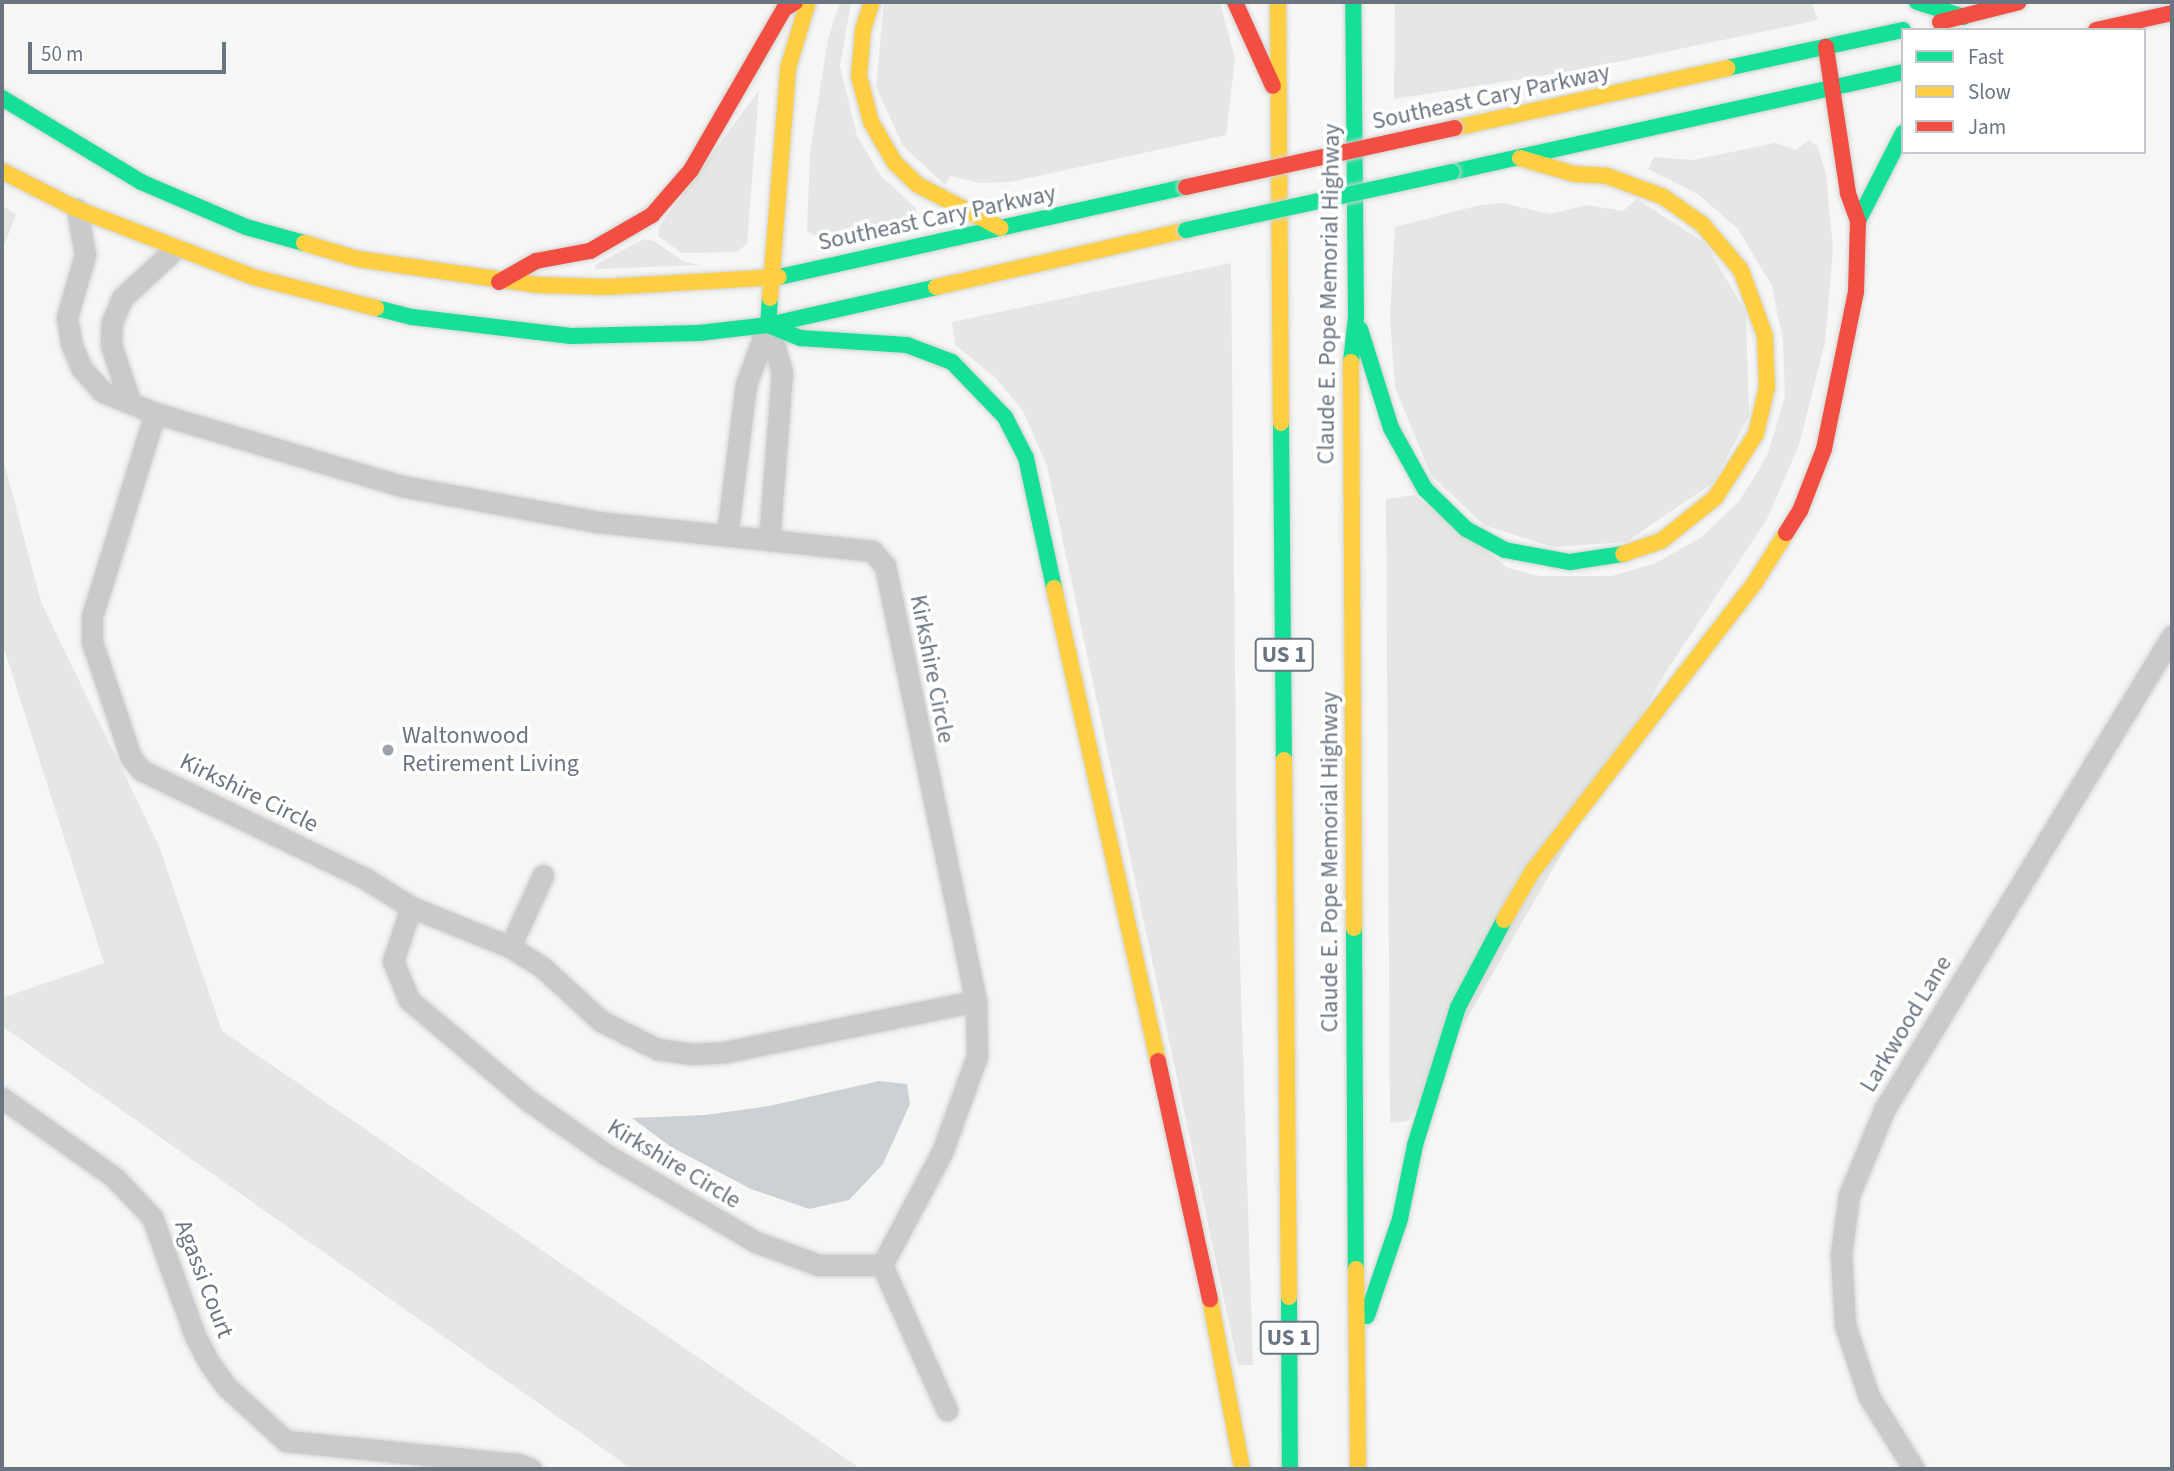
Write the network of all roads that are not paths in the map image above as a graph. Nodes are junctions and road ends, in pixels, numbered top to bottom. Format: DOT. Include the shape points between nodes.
graph roads {
  1 [pos="795,2"];
  2 [pos="808,2"];
  3 [pos="872,2"];
  4 [pos="1235,2"];
  5 [pos="1278,2"];
  6 [pos="1353,2"];
  7 [pos="1917,2"];
  8 [pos="2019,2"];
  9 [pos="2172,13"];
  10 [pos="1964,17"];
  11 [pos="1913,28"];
  12 [pos="2105,28"];
  13 [pos="1901,31"];
  14 [pos="1826,47"];
  15 [pos="1901,72"];
  16 [pos="1833,86"];
  17 [pos="2,98"];
  18 [pos="1280,102"];
  19 [pos="1901,137"];
  20 [pos="1520,158"];
  21 [pos="2,171"];
  22 [pos="77,209"];
  23 [pos="1858,221"];
  24 [pos="1001,228"];
  25 [pos="174,250"];
  26 [pos="769,279"];
  27 [pos="499,282"];
  28 [pos="1356,317"];
  29 [pos="768,325"];
  30 [pos="130,402"];
  31 [pos="155,413"];
  32 [pos="727,536"];
  33 [pos="769,541"];
  34 [pos="2172,636"];
  35 [pos="543,875"];
  36 [pos="411,907"];
  37 [pos="510,947"];
  38 [pos="976,1001"];
  39 [pos="2,1098"];
  40 [pos="882,1265"];
  41 [pos="1357,1346"];
  42 [pos="947,1410"];
  43 [pos="531,1469"];
  44 [pos="1242,1469"];
  45 [pos="1290,1469"];
  46 [pos="1358,1469"];
  47 [pos="1914,1469"];
  1 -- 27 [label="main road" via="784,9 691,170 652,215 590,251 536,261"];
  2 -- 26 [label="main road" via="788,68"];
  3 -- 24 [label="main road" via="863,30 859,76 871,122 895,163 918,186"];
  4 -- 18 [label="main road"];
  5 -- 18 [label="main road, Claude E. Pope Memorial Highway / US 1"];
  6 -- 28 [label="main road, Claude E. Pope Memorial Highway"];
  7 -- 10 [label="main road"];
  8 -- 10 [label="main road, Southeast Cary Parkway"];
  9 -- 12 [label="main road"];
  10 -- 11 [label="main road, Southeast Cary Parkway"];
  13 -- 14 [label="main road, Southeast Cary Parkway"];
  14 -- 16 [label="main road"];
  14 -- 24 [label="main road, Southeast Cary Parkway, bridge"];
  15 -- 16 [label="main road"];
  16 -- 20 [label="main road"];
  16 -- 23 [label="main road" via="1848,193"];
  17 -- 27 [label="main road, Southeast Cary Parkway" via="141,182 246,227 358,259"];
  18 -- 45 [label="main road, Claude E. Pope Memorial Highway / US 1"];
  19 -- 23 [label="main road"];
  20 -- 28 [label="main road" via="1574,174 1619,179 1662,196 1702,224 1741,270 1765,336 1767,387 1756,433 1716,498 1661,541 1595,560 1527,556 1483,539 1449,515 1409,464 1391,428"];
  20 -- 29 [label="main road, bridge"];
  21 -- 22 [label="main road"];
  22 -- 25 [label="main road"];
  22 -- 30 [label="street, Kirkshire Circle" via="85,255 67,317 71,344 82,369 103,392"];
  23 -- 41 [label="main road" via="1856,292 1845,363 1824,449 1800,511 1754,584 1532,872 1489,946 1458,1007 1415,1145 1399,1219"];
  24 -- 26 [label="main road, Southeast Cary Parkway"];
  25 -- 29 [label="main road" via="334,299 462,326 571,336 675,334"];
  25 -- 30 [label="street" via="122,299 112,322 111,345"];
  26 -- 27 [label="main road, Southeast Cary Parkway" via="606,287"];
  26 -- 29 [label="main road"];
  28 -- 41 [label="main road, Claude E. Pope Memorial Highway" via="1349,386"];
  29 -- 32 [label="street" via="746,384"];
  29 -- 33 [label="street" via="782,372"];
  29 -- 44 [label="main road" via="800,338 897,343 952,362 1005,417 1026,458 1222,1354"];
  30 -- 31 [label="street, Kirkshire Circle"];
  31 -- 32 [label="street, Kirkshire Circle" via="402,486 598,522"];
  31 -- 36 [label="street, Kirkshire Circle" via="92,616 92,642 131,758 141,770 366,879"];
  32 -- 33 [label="street, Kirkshire Circle"];
  33 -- 38 [label="street, Kirkshire Circle" via="872,551 885,566"];
  34 -- 47 [label="street, Larkwood Lane" via="1884,1110 1849,1195 1841,1254 1845,1325 1869,1397"];
  35 -- 37 [label="street"];
  36 -- 37 [label="street"];
  36 -- 40 [label="street, Kirkshire Circle" via="393,961 399,984 420,1011 529,1101 667,1194 756,1242 819,1265"];
  37 -- 38 [label="street" via="543,968 601,1021 629,1038 657,1049 691,1054 725,1052"];
  38 -- 40 [label="street, Kirkshire Circle" via="977,1056 971,1084 943,1152"];
  39 -- 43 [label="street, Agassi Court" via="114,1177 152,1217 195,1336 210,1364 227,1387 286,1441"];
  40 -- 42 [label="street"];
  41 -- 46 [label="main road, Claude E. Pope Memorial Highway"];
}
